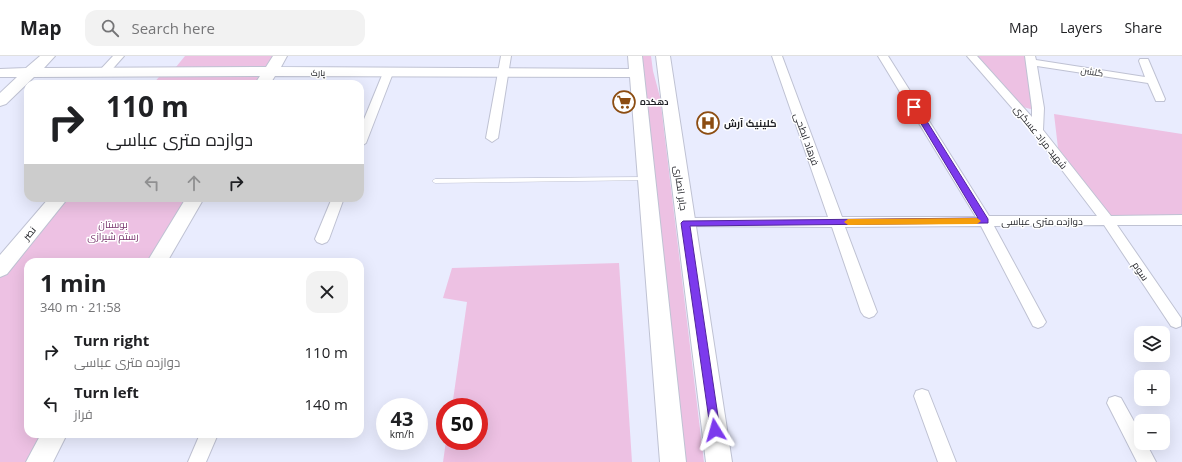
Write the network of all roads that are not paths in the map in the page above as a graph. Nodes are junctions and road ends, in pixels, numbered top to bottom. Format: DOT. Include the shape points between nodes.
graph roads {
  1 [pos="48,56"];
  2 [pos="119,56"];
  3 [pos="176,56"];
  4 [pos="280,56"];
  5 [pos="506,56"];
  6 [pos="662,56"];
  7 [pos="777,56"];
  8 [pos="883,56"];
  9 [pos="972,56"];
  10 [pos="1030,59"];
  11 [pos="1144,61"];
  12 [pos="636,65"];
  13 [pos="164,71"];
  14 [pos="104,72"];
  15 [pos="0,73"];
  16 [pos="30,73"];
  17 [pos="388,73"];
  18 [pos="503,73"];
  19 [pos="266,78"];
  20 [pos="156,80"];
  21 [pos="1153,81"];
  22 [pos="1160,99"];
  23 [pos="0,101"];
  24 [pos="1037,130"];
  25 [pos="364,133"];
  26 [pos="492,138"];
  27 [pos="647,179"];
  28 [pos="434,180"];
  29 [pos="56,202"];
  30 [pos="193,202"];
  31 [pos="336,202"];
  32 [pos="1107,220"];
  33 [pos="1182,220"];
  34 [pos="985,221"];
  35 [pos="838,222"];
  36 [pos="686,223"];
  37 [pos="322,239"];
  38 [pos="159,258"];
  39 [pos="0,269"];
  40 [pos="869,312"];
  41 [pos="1038,322"];
  42 [pos="1176,322"];
  43 [pos="922,396"];
  44 [pos="1115,403"];
  45 [pos="53,438"];
  46 [pos="207,438"];
  47 [pos="39,462"];
  48 [pos="197,462"];
  49 [pos="673,462"];
  50 [pos="719,462"];
  51 [pos="947,462"];
  52 [pos="1147,462"];
  1 -- 16 [label="street"];
  2 -- 14 [label="street"];
  3 -- 13 [label="street"];
  4 -- 19 [label="street"];
  5 -- 18 [label="street"];
  6 -- 36 [label="street, جابر انصاری"];
  7 -- 35 [label="street, فرهاد ابطحی"];
  8 -- 34 [label="street"];
  9 -- 24 [label="street, شهید مراد عسکری"];
  10 -- 21 [label="street, گلشن"];
  10 -- 24 [label="street" via="1038,108"];
  11 -- 21 [label="street"];
  12 -- 18 [label="street, پارک"];
  12 -- 27 [label="street"];
  13 -- 14 [label="street, پارک"];
  13 -- 19 [label="street, پارک"];
  13 -- 20 [label="street"];
  14 -- 16 [label="street, پارک"];
  15 -- 16 [label="street, پارک"];
  16 -- 23 [label="street"];
  17 -- 18 [label="street, پارک"];
  17 -- 19 [label="street, پارک"];
  17 -- 25 [label="street"];
  18 -- 26 [label="street"];
  21 -- 22 [label="street"];
  24 -- 32 [label="street, شهید مراد عسکری"];
  27 -- 28 [label="lane"];
  27 -- 49 [label="street"];
  29 -- 39 [label="street, نصر"];
  30 -- 38 [label="street"];
  31 -- 37 [label="street"];
  32 -- 33 [label="street, دوازده متری عباسی"];
  32 -- 34 [label="street, دوازده متری عباسی"];
  32 -- 42 [label="street, سوم"];
  34 -- 35 [label="street, دوازده متری عباسی"];
  34 -- 41 [label="street"];
  35 -- 36 [label="street, دوازده متری عباسی"];
  35 -- 40 [label="street, فرهاد ابطحی"];
  36 -- 50 [label="street, جابر انصاری"];
  43 -- 51 [label="street"];
  44 -- 52 [label="street"];
  45 -- 47 [label="street"];
  46 -- 48 [label="street"];
}
